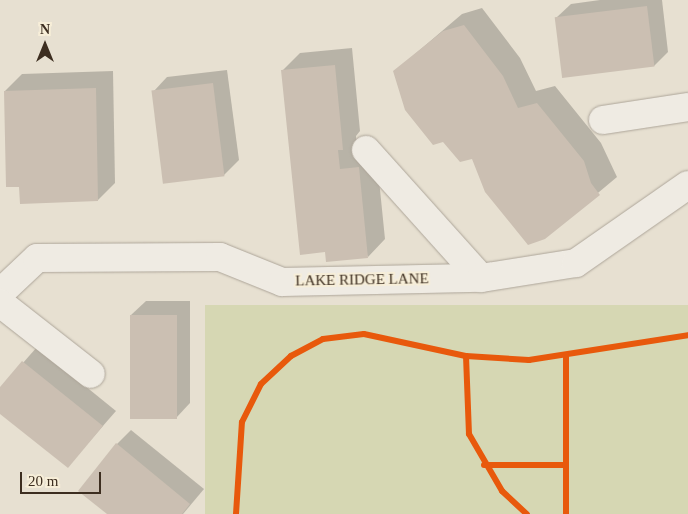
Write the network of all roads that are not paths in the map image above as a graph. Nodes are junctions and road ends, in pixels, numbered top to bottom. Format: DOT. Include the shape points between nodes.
graph roads {
  1 [pos="688,107"];
  2 [pos="603,120"];
  3 [pos="366,150"];
  4 [pos="688,185"];
  5 [pos="481,278"];
  6 [pos="0,294"];
  7 [pos="0,303"];
  8 [pos="91,374"];
  1 -- 2 [label="street"];
  3 -- 5 [label="street"];
  4 -- 5 [label="street, LAKE RIDGE LANE" via="576,263"];
  5 -- 6 [label="street, LAKE RIDGE LANE" via="282,282 220,256 37,258"];
  7 -- 8 [label="street"];
}
